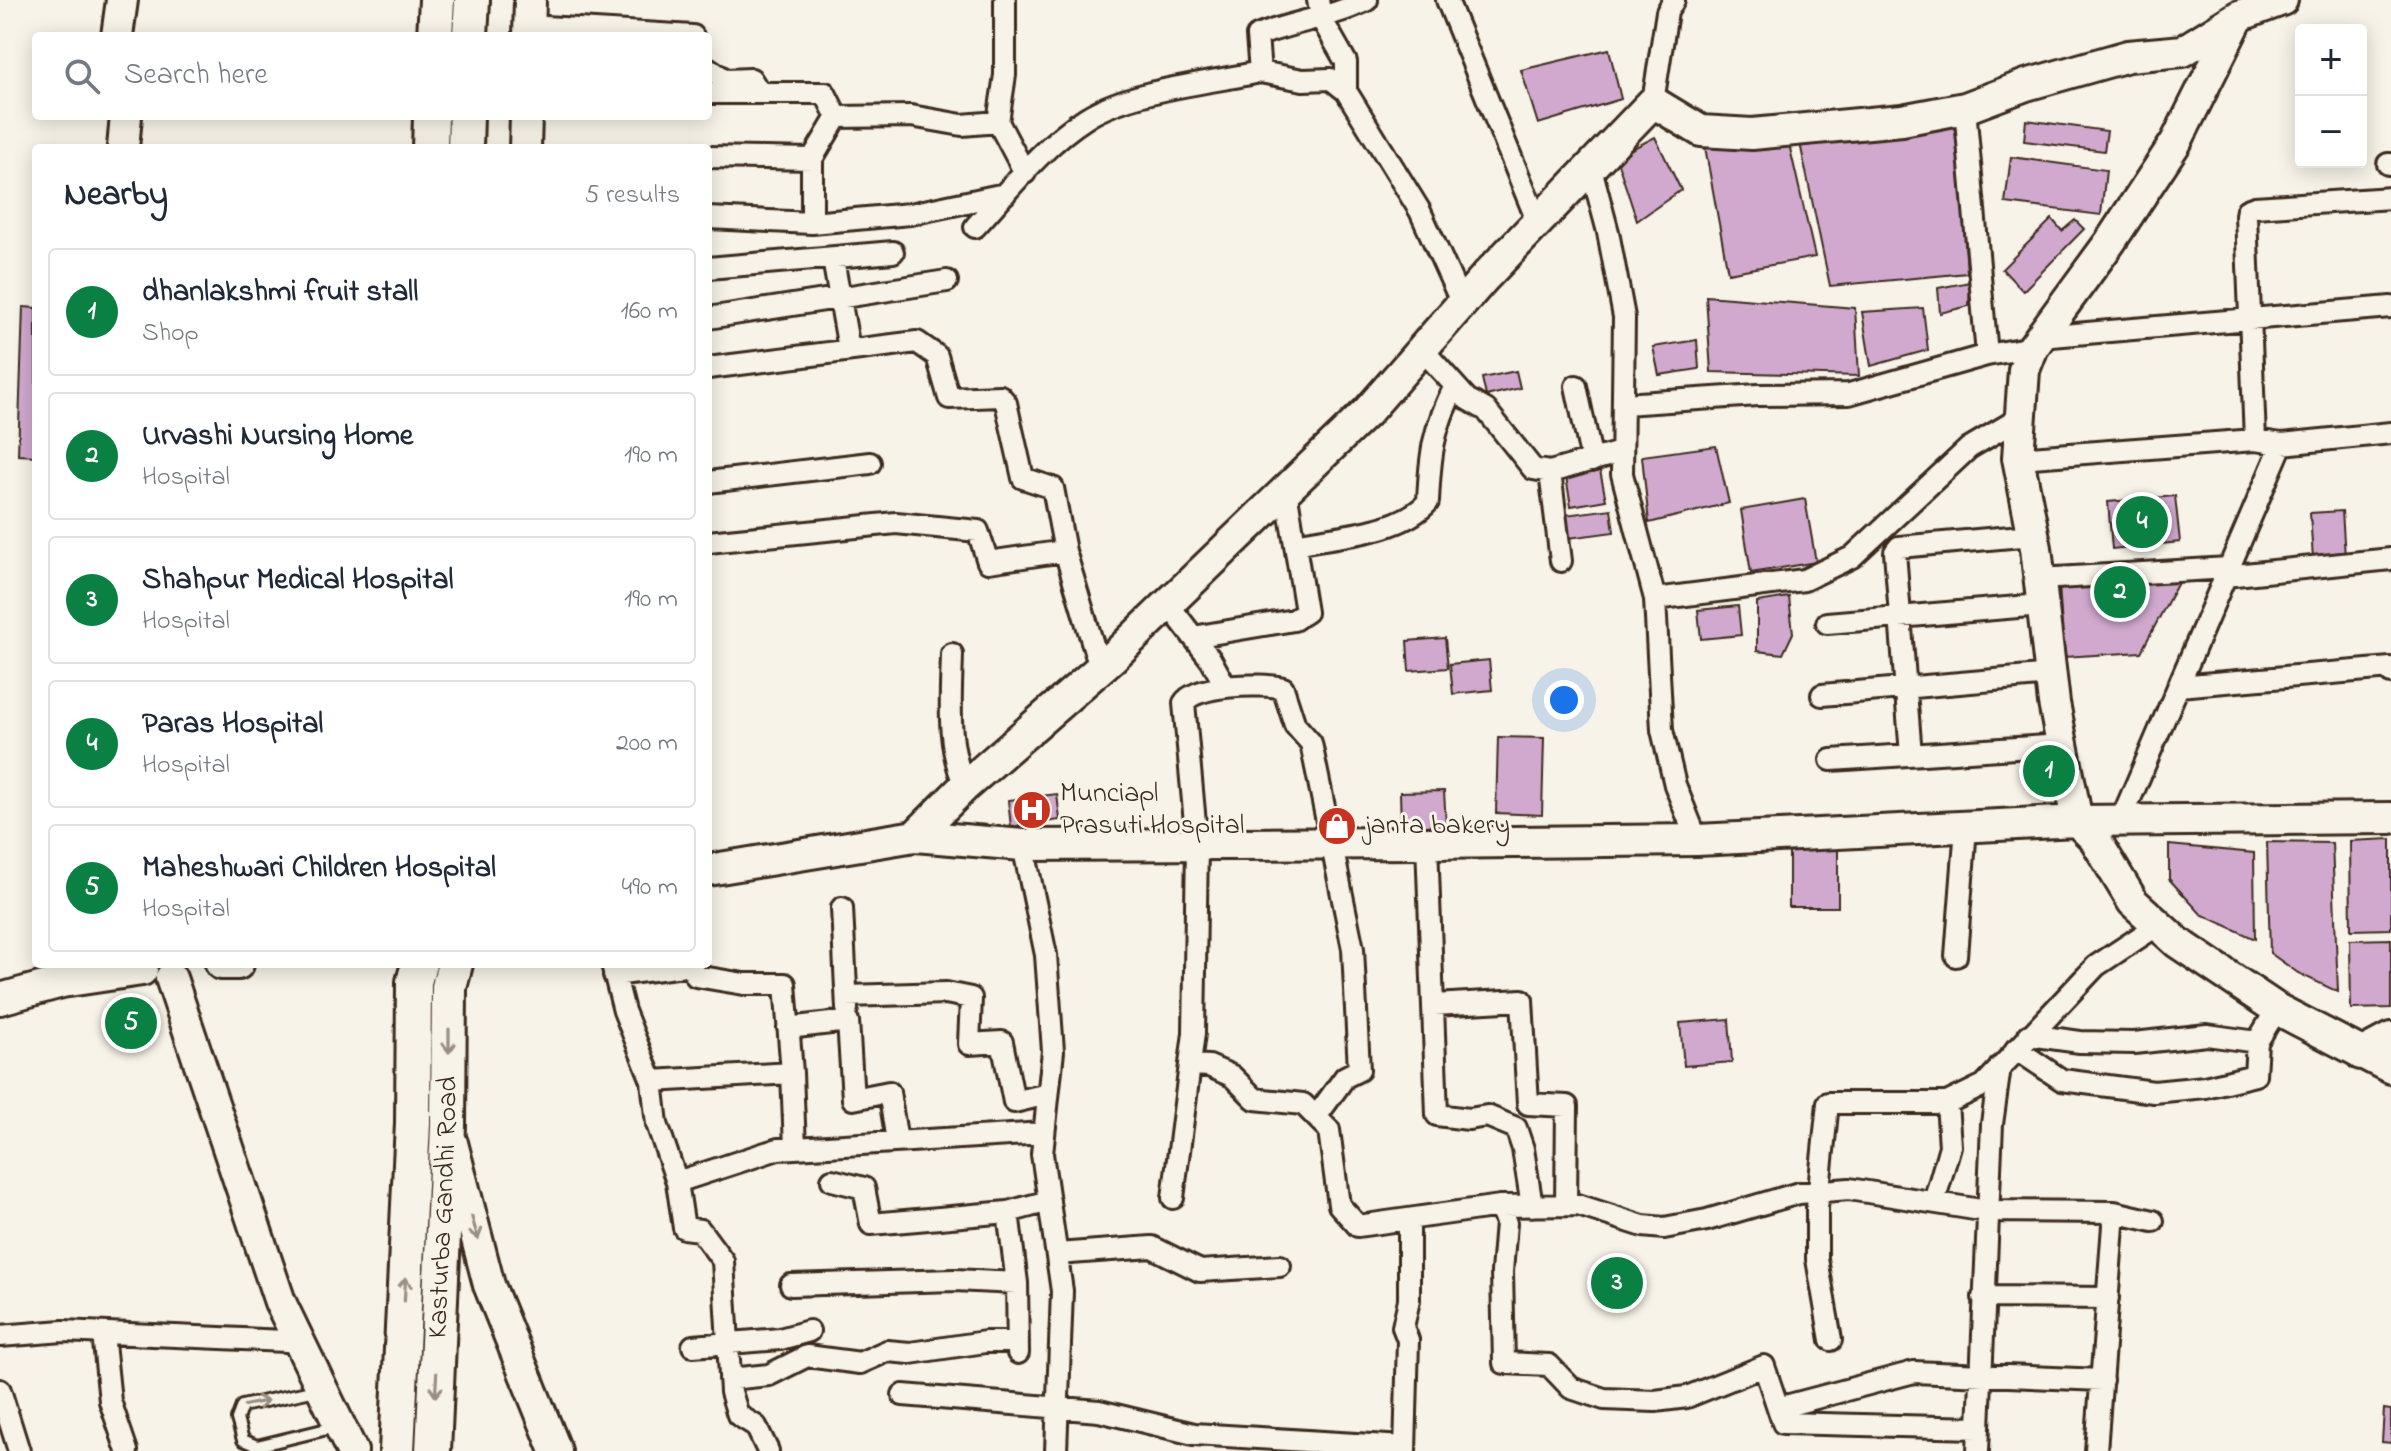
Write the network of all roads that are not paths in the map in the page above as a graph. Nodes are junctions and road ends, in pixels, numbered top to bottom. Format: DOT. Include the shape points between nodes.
graph roads {
  1 [pos="122,0"];
  2 [pos="137,0"];
  3 [pos="437,0"];
  4 [pos="472,0"];
  5 [pos="1005,0"];
  6 [pos="1367,0"];
  7 [pos="1447,0"];
  8 [pos="1674,0"];
  9 [pos="2282,0"];
  10 [pos="2239,8"];
  11 [pos="1320,9"];
  12 [pos="529,21"];
  13 [pos="118,32"];
  14 [pos="133,32"];
  15 [pos="435,32"];
  16 [pos="470,32"];
  17 [pos="649,32"];
  18 [pos="712,71"];
  19 [pos="1260,72"];
  20 [pos="1346,91"];
  21 [pos="712,93"];
  22 [pos="760,93"];
  23 [pos="1653,102"];
  24 [pos="1965,108"];
  25 [pos="837,117"];
  26 [pos="110,120"];
  27 [pos="126,120"];
  28 [pos="431,120"];
  29 [pos="466,120"];
  30 [pos="526,120"];
  31 [pos="998,122"];
  32 [pos="108,144"];
  33 [pos="123,144"];
  34 [pos="430,144"];
  35 [pos="465,144"];
  36 [pos="525,144"];
  37 [pos="712,157"];
  38 [pos="812,159"];
  39 [pos="1591,168"];
  40 [pos="1025,173"];
  41 [pos="1005,194"];
  42 [pos="2391,198"];
  43 [pos="712,218"];
  44 [pos="812,223"];
  45 [pos="1538,223"];
  46 [pos="975,227"];
  47 [pos="893,252"];
  48 [pos="833,259"];
  49 [pos="712,268"];
  50 [pos="947,281"];
  51 [pos="839,296"];
  52 [pos="1462,304"];
  53 [pos="2391,307"];
  54 [pos="712,317"];
  55 [pos="2252,319"];
  56 [pos="2036,342"];
  57 [pos="849,349"];
  58 [pos="1422,349"];
  59 [pos="1987,355"];
  60 [pos="712,367"];
  61 [pos="1455,386"];
  62 [pos="1576,386"];
  63 [pos="1624,404"];
  64 [pos="2018,419"];
  65 [pos="2391,433"];
  66 [pos="2255,440"];
  67 [pos="2282,444"];
  68 [pos="1621,452"];
  69 [pos="2018,458"];
  70 [pos="1592,461"];
  71 [pos="870,463"];
  72 [pos="1550,472"];
  73 [pos="712,482"];
  74 [pos="1286,490"];
  75 [pos="2033,535"];
  76 [pos="712,542"];
  77 [pos="1296,544"];
  78 [pos="1065,551"];
  79 [pos="2391,559"];
  80 [pos="1561,561"];
  81 [pos="2227,572"];
  82 [pos="2041,592"];
  83 [pos="1655,599"];
  84 [pos="1168,604"];
  85 [pos="1900,616"];
  86 [pos="1827,623"];
  87 [pos="1193,637"];
  88 [pos="952,654"];
  89 [pos="1100,668"];
  90 [pos="2391,670"];
  91 [pos="2051,675"];
  92 [pos="2178,686"];
  93 [pos="1226,687"];
  94 [pos="1905,687"];
  95 [pos="1822,695"];
  96 [pos="2062,745"];
  97 [pos="1911,755"];
  98 [pos="1831,760"];
  99 [pos="965,786"];
  100 [pos="2391,818"];
  101 [pos="2121,820"];
  102 [pos="2077,821"];
  103 [pos="1966,827"];
  104 [pos="915,836"];
  105 [pos="1697,840"];
  106 [pos="1329,842"];
  107 [pos="1427,843"];
  108 [pos="1023,845"];
  109 [pos="1197,845"];
  110 [pos="712,869"];
  111 [pos="842,908"];
  112 [pos="2158,925"];
  113 [pos="1956,956"];
  114 [pos="418,968"];
  115 [pos="454,968"];
  116 [pos="644,968"];
  117 [pos="692,968"];
  118 [pos="613,970"];
  119 [pos="157,972"];
  120 [pos="847,996"];
  121 [pos="0,999"];
  122 [pos="1434,1005"];
  123 [pos="2277,1009"];
  124 [pos="848,1021"];
  125 [pos="788,1028"];
  126 [pos="2391,1038"];
  127 [pos="2022,1042"];
  128 [pos="2257,1042"];
  129 [pos="2361,1054"];
  130 [pos="1190,1065"];
  131 [pos="2000,1067"];
  132 [pos="2391,1068"];
  133 [pos="792,1073"];
  134 [pos="652,1081"];
  135 [pos="1048,1094"];
  136 [pos="1947,1103"];
  137 [pos="1316,1117"];
  138 [pos="448,1126"];
  139 [pos="1044,1133"];
  140 [pos="897,1141"];
  141 [pos="795,1148"];
  142 [pos="832,1180"];
  143 [pos="677,1182"];
  144 [pos="1818,1191"];
  145 [pos="1173,1198"];
  146 [pos="1049,1201"];
  147 [pos="1934,1202"];
  148 [pos="1566,1205"];
  149 [pos="1500,1206"];
  150 [pos="1532,1206"];
  151 [pos="1987,1211"];
  152 [pos="1008,1212"];
  153 [pos="2114,1212"];
  154 [pos="1409,1219"];
  155 [pos="2153,1221"];
  156 [pos="408,1233"];
  157 [pos="442,1238"];
  158 [pos="1057,1254"];
  159 [pos="1280,1266"];
  160 [pos="1017,1283"];
  161 [pos="489,1285"];
  162 [pos="791,1285"];
  163 [pos="1983,1297"];
  164 [pos="2108,1298"];
  165 [pos="809,1331"];
  166 [pos="103,1333"];
  167 [pos="0,1336"];
  168 [pos="1831,1340"];
  169 [pos="286,1341"];
  170 [pos="727,1341"];
  171 [pos="693,1346"];
  172 [pos="1980,1374"];
  173 [pos="730,1379"];
  174 [pos="2102,1380"];
  175 [pos="0,1390"];
  176 [pos="307,1392"];
  177 [pos="903,1395"];
  178 [pos="1059,1408"];
  179 [pos="1778,1408"];
  180 [pos="1978,1428"];
  181 [pos="328,1440"];
  182 [pos="1194,1442"];
  183 [pos="1405,1449"];
  184 [pos="19,1451"];
  185 [pos="127,1451"];
  186 [pos="352,1451"];
  187 [pos="397,1451"];
  188 [pos="433,1451"];
  189 [pos="556,1451"];
  190 [pos="768,1451"];
  191 [pos="1056,1451"];
  192 [pos="1978,1451"];
  193 [pos="2096,1451"];
  1 -- 13 [label="street"];
  2 -- 14 [label="street"];
  3 -- 15 [label="main road"];
  4 -- 16 [label="main road"];
  5 -- 31 [label="street" via="1005,75"];
  6 -- 11 [label="street" via="1341,13"];
  7 -- 45 [label="street"];
  8 -- 23 [label="street" via="1667,12"];
  9 -- 10 [label="street"];
  10 -- 24 [label="street" via="2183,51 2128,56"];
  10 -- 56 [label="street" via="2176,142"];
  11 -- 19 [label="street" via="1257,36"];
  11 -- 20 [label="street" via="1346,62"];
  12 -- 17 [label="street"];
  18 -- 22 [label="street" via="726,80 751,79"];
  19 -- 20 [label="street" via="1331,79"];
  19 -- 40 [label="street" via="1135,99 1088,116"];
  20 -- 52 [label="street" via="1420,211"];
  21 -- 22 [label="street"];
  22 -- 25 [label="street" via="825,93"];
  23 -- 24 [label="street" via="1701,131 1752,134 1902,120"];
  23 -- 39 [label="street"];
  24 -- 59 [label="street"];
  25 -- 31 [label="street" via="911,116 962,125"];
  25 -- 38 [label="street"];
  26 -- 32 [label="street"];
  27 -- 33 [label="street"];
  28 -- 34 [label="main road"];
  29 -- 35 [label="main road"];
  30 -- 36 [label="street"];
  31 -- 40 [label="street"];
  37 -- 38 [label="street"];
  38 -- 44 [label="street"];
  39 -- 45 [label="street"];
  39 -- 63 [label="street" via="1624,317"];
  40 -- 41 [label="street"];
  41 -- 44 [label="street" via="910,214"];
  41 -- 46 [label="street"];
  42 -- 55 [label="street" via="2247,210"];
  43 -- 44 [label="street"];
  45 -- 52 [label="street"];
  47 -- 48 [label="street"];
  48 -- 49 [label="street"];
  48 -- 51 [label="street"];
  50 -- 51 [label="street"];
  51 -- 54 [label="street"];
  51 -- 57 [label="street"];
  52 -- 58 [label="street"];
  53 -- 55 [label="street"];
  55 -- 56 [label="street"];
  55 -- 66 [label="street"];
  56 -- 59 [label="street"];
  56 -- 64 [label="street" via="2024,370"];
  57 -- 60 [label="street"];
  57 -- 78 [label="street" via="917,342 937,356 949,398 1003,399 1020,473 1053,488"];
  58 -- 61 [label="street"];
  58 -- 74 [label="street" via="1367,412"];
  59 -- 63 [label="street" via="1849,394"];
  61 -- 72 [label="street" via="1486,410 1533,469"];
  61 -- 77 [label="street" via="1437,421 1429,456 1428,502 1422,509 1399,522"];
  62 -- 70 [label="street"];
  63 -- 68 [label="street"];
  64 -- 69 [label="street"];
  64 -- 83 [label="street" via="1969,448 1852,557 1804,580"];
  65 -- 67 [label="street"];
  66 -- 67 [label="street"];
  66 -- 69 [label="street"];
  67 -- 81 [label="street"];
  68 -- 70 [label="street"];
  68 -- 83 [label="street" via="1629,510"];
  69 -- 75 [label="street"];
  70 -- 72 [label="street"];
  71 -- 73 [label="street"];
  72 -- 80 [label="street"];
  74 -- 77 [label="street"];
  74 -- 84 [label="street"];
  75 -- 82 [label="street"];
  75 -- 85 [label="street" via="1899,547 1894,556"];
  76 -- 78 [label="street" via="896,523 978,531 988,562"];
  77 -- 87 [label="street" via="1307,602 1301,617"];
  78 -- 89 [label="street"];
  79 -- 81 [label="street"];
  81 -- 82 [label="street"];
  81 -- 92 [label="street"];
  82 -- 85 [label="street"];
  82 -- 91 [label="street"];
  83 -- 105 [label="street" via="1662,730 1675,785"];
  84 -- 87 [label="street"];
  84 -- 89 [label="street"];
  85 -- 86 [label="street"];
  85 -- 94 [label="street"];
  87 -- 93 [label="street"];
  88 -- 99 [label="street" via="950,733"];
  89 -- 99 [label="street"];
  90 -- 92 [label="street"];
  91 -- 94 [label="street"];
  91 -- 96 [label="street"];
  92 -- 101 [label="street"];
  93 -- 106 [label="street" via="1278,686 1286,691 1295,725 1311,743"];
  93 -- 109 [label="street" via="1190,695 1184,703"];
  94 -- 95 [label="street"];
  94 -- 97 [label="street"];
  96 -- 97 [label="street"];
  96 -- 102 [label="street"];
  97 -- 98 [label="street"];
  99 -- 104 [label="street"];
  100 -- 101 [label="street"];
  101 -- 102 [label="street"];
  102 -- 103 [label="street"];
  102 -- 112 [label="street" via="2095,839 2133,902"];
  103 -- 105 [label="street"];
  103 -- 113 [label="street"];
  104 -- 108 [label="street"];
  104 -- 110 [label="street"];
  105 -- 107 [label="street"];
  106 -- 107 [label="street"];
  106 -- 109 [label="street"];
  106 -- 137 [label="street" via="1353,949 1359,1070 1345,1077"];
  107 -- 122 [label="street"];
  108 -- 109 [label="street"];
  108 -- 135 [label="street" via="1046,955 1053,1051"];
  109 -- 130 [label="street"];
  111 -- 120 [label="street"];
  112 -- 123 [label="street"];
  112 -- 127 [label="street" via="2096,966"];
  114 -- 156 [label="main road, Kasturba Gandhi Road"];
  115 -- 138 [label="main road, Kasturba Gandhi Road, one-way" via="449,987"];
  116 -- 118 [label="street"];
  117 -- 125 [label="street" via="696,976 785,984"];
  118 -- 134 [label="street"];
  119 -- 121 [label="street" via="62,982"];
  119 -- 169 [label="street"];
  119 -- 186 [label="street" via="280,1302"];
  120 -- 124 [label="street"];
  120 -- 135 [label="street" via="946,993 971,998 969,1044 1002,1042 1014,1102"];
  122 -- 148 [label="street" via="1522,1000 1528,1104 1567,1106"];
  122 -- 150 [label="street" via="1437,1115 1487,1116 1516,1128"];
  123 -- 128 [label="street"];
  123 -- 129 [label="street"];
  124 -- 125 [label="street"];
  124 -- 140 [label="street" via="853,1099 889,1092"];
  125 -- 133 [label="street"];
  126 -- 129 [label="street"];
  127 -- 128 [label="street" via="2134,1043 2207,1035"];
  127 -- 128 [label="street" via="2062,1080 2154,1092 2255,1075"];
  127 -- 131 [label="street"];
  129 -- 132 [label="street"];
  130 -- 137 [label="street" via="1232,1076 1255,1099 1303,1104"];
  130 -- 145 [label="street"];
  131 -- 136 [label="street" via="1984,1085"];
  131 -- 151 [label="street"];
  133 -- 134 [label="street"];
  133 -- 141 [label="street"];
  134 -- 143 [label="street" via="664,1151"];
  135 -- 139 [label="street"];
  136 -- 144 [label="street" via="1828,1103"];
  136 -- 147 [label="street" via="1950,1146"];
  137 -- 154 [label="street" via="1329,1130 1339,1205 1358,1226"];
  138 -- 157 [label="main road, Kasturba Gandhi Road"];
  138 -- 161 [label="street, one-way"];
  139 -- 140 [label="street"];
  139 -- 146 [label="street"];
  140 -- 141 [label="street"];
  141 -- 143 [label="street"];
  142 -- 152 [label="street" via="864,1188 871,1224"];
  143 -- 170 [label="street" via="684,1228 700,1230 723,1261"];
  144 -- 147 [label="street" via="1871,1190"];
  144 -- 148 [label="street" via="1664,1228"];
  144 -- 168 [label="street" via="1817,1259"];
  146 -- 152 [label="street"];
  146 -- 158 [label="street"];
  147 -- 151 [label="street"];
  148 -- 150 [label="street"];
  149 -- 150 [label="street"];
  149 -- 154 [label="street"];
  149 -- 179 [label="street" via="1506,1223 1504,1363 1549,1365 1571,1388 1604,1399 1655,1401 1687,1397 1764,1366"];
  151 -- 153 [label="street"];
  151 -- 163 [label="street"];
  152 -- 160 [label="street"];
  153 -- 155 [label="street"];
  153 -- 164 [label="street"];
  154 -- 183 [label="street" via="1409,1300 1403,1327 1408,1340"];
  156 -- 157 [label="street"];
  187 -- 156 [label="main road, Kasturba Gandhi Road, one-way"];
  157 -- 161 [label="street" via="465,1271"];
  157 -- 188 [label="main road, Kasturba Gandhi Road, one-way"];
  158 -- 159 [label="street" via="1152,1247 1200,1271"];
  158 -- 178 [label="street" via="1062,1291"];
  160 -- 162 [label="street"];
  160 -- 173 [label="street" via="1018,1347 985,1342 910,1353 887,1351 860,1363 807,1356 769,1375"];
  161 -- 189 [label="street"];
  163 -- 164 [label="street"];
  163 -- 172 [label="street"];
  164 -- 174 [label="street"];
  165 -- 170 [label="street" via="780,1339"];
  166 -- 167 [label="street"];
  166 -- 169 [label="street"];
  166 -- 185 [label="street" via="110,1401"];
  169 -- 176 [label="street"];
  170 -- 171 [label="street"];
  170 -- 173 [label="street"];
  172 -- 174 [label="street"];
  172 -- 179 [label="street" via="1914,1372"];
  172 -- 180 [label="street"];
  173 -- 190 [label="street" via="738,1415 756,1426"];
  174 -- 193 [label="street"];
  175 -- 184 [label="street"];
  176 -- 181 [label="street"];
  181 -- 176 [label="lane, one-way" via="257,1446 243,1440 237,1419 242,1406"];
  177 -- 178 [label="street"];
  178 -- 182 [label="street" via="1099,1411"];
  178 -- 191 [label="street"];
  179 -- 180 [label="street" via="1783,1423"];
  180 -- 192 [label="street"];
  182 -- 183 [label="street"];
}
